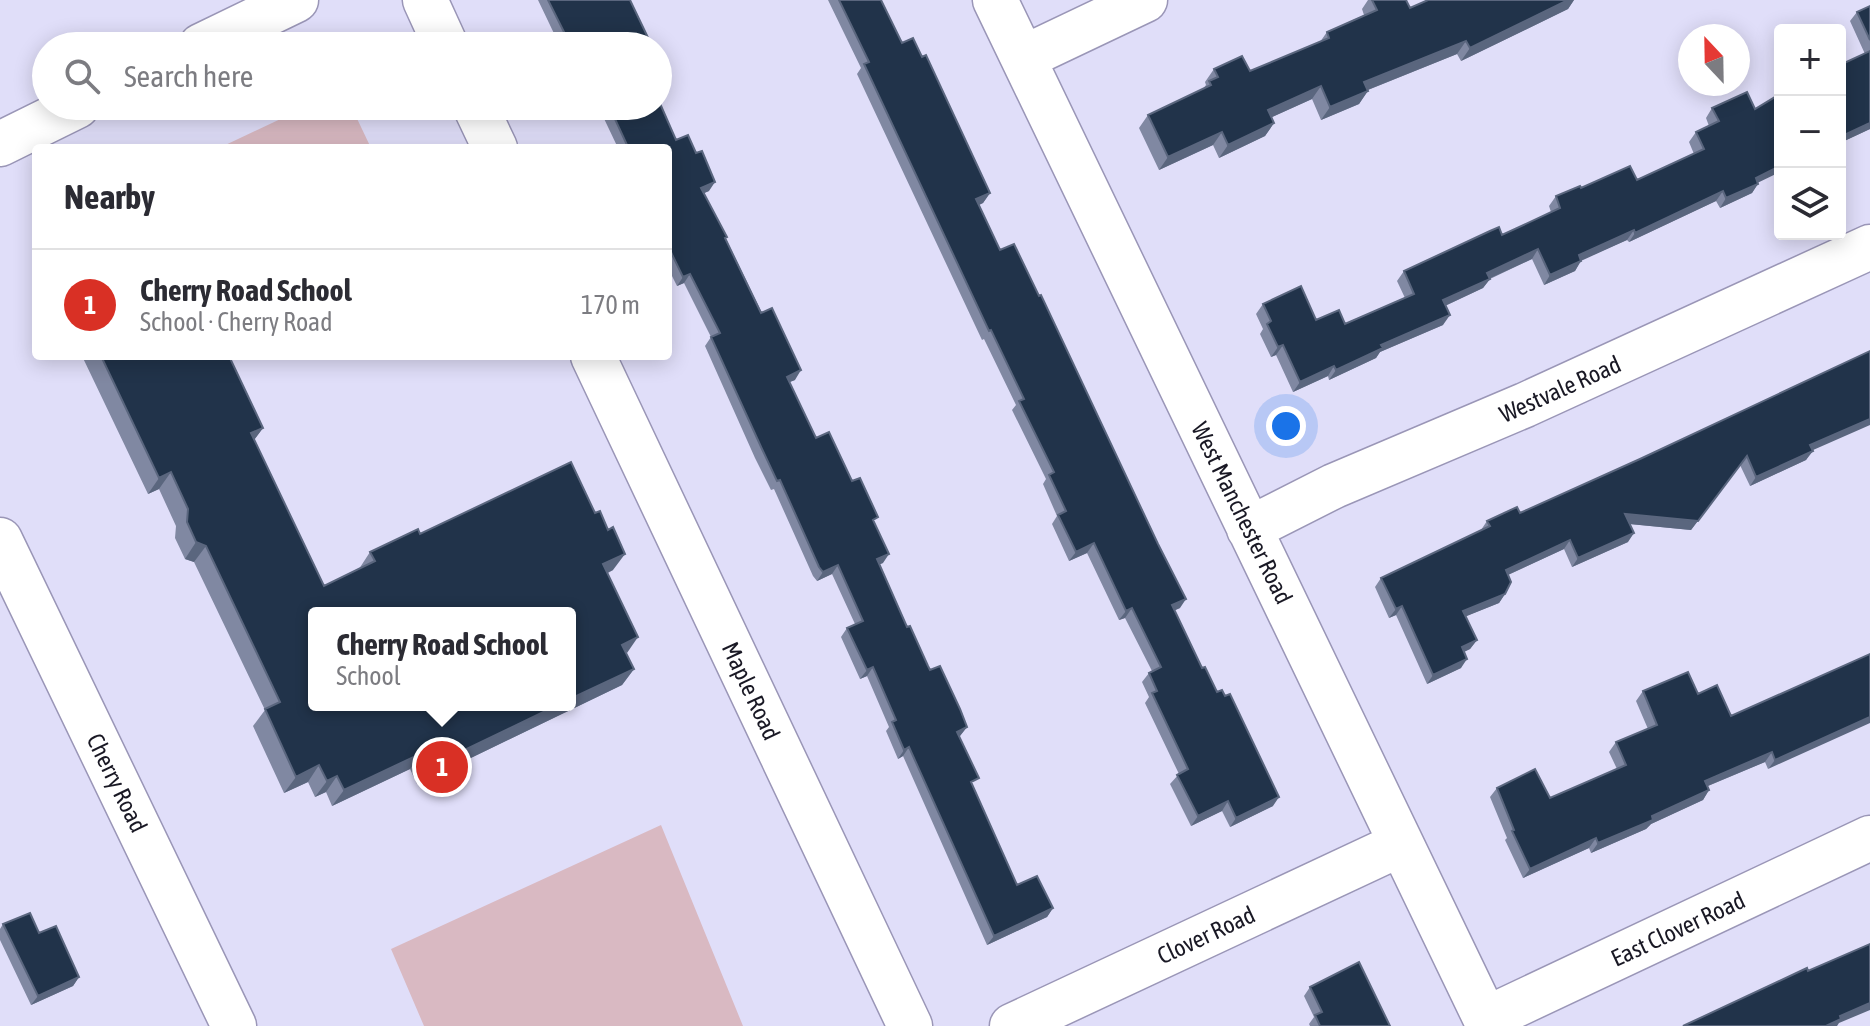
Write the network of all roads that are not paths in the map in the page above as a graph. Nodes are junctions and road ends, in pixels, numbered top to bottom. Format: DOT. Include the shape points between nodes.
graph roads {
  1 [pos="296,0"];
  2 [pos="425,0"];
  3 [pos="995,0"];
  4 [pos="1145,0"];
  5 [pos="230,32"];
  6 [pos="440,32"];
  7 [pos="1023,58"];
  8 [pos="49,120"];
  9 [pos="482,120"];
  10 [pos="0,144"];
  11 [pos="493,144"];
  12 [pos="1870,247"];
  13 [pos="595,360"];
  14 [pos="1249,529"];
  15 [pos="0,540"];
  16 [pos="1870,838"];
  17 [pos="1401,844"];
  18 [pos="1487,1023"];
  19 [pos="234,1026"];
  20 [pos="910,1026"];
  21 [pos="1012,1026"];
  1 -- 5 [label="street"];
  2 -- 6 [label="street"];
  3 -- 7 [label="street, West Manchester Road"];
  4 -- 7 [label="street"];
  7 -- 14 [label="street, West Manchester Road"];
  8 -- 10 [label="street"];
  9 -- 11 [label="street"];
  12 -- 14 [label="street, Westvale Road" via="1334,486"];
  13 -- 20 [label="street, Maple Road"];
  14 -- 17 [label="street, West Manchester Road"];
  15 -- 19 [label="street, Cherry Road"];
  16 -- 18 [label="street, East Clover Road"];
  17 -- 18 [label="street, West Manchester Road"];
  17 -- 21 [label="street, Clover Road"];
}
